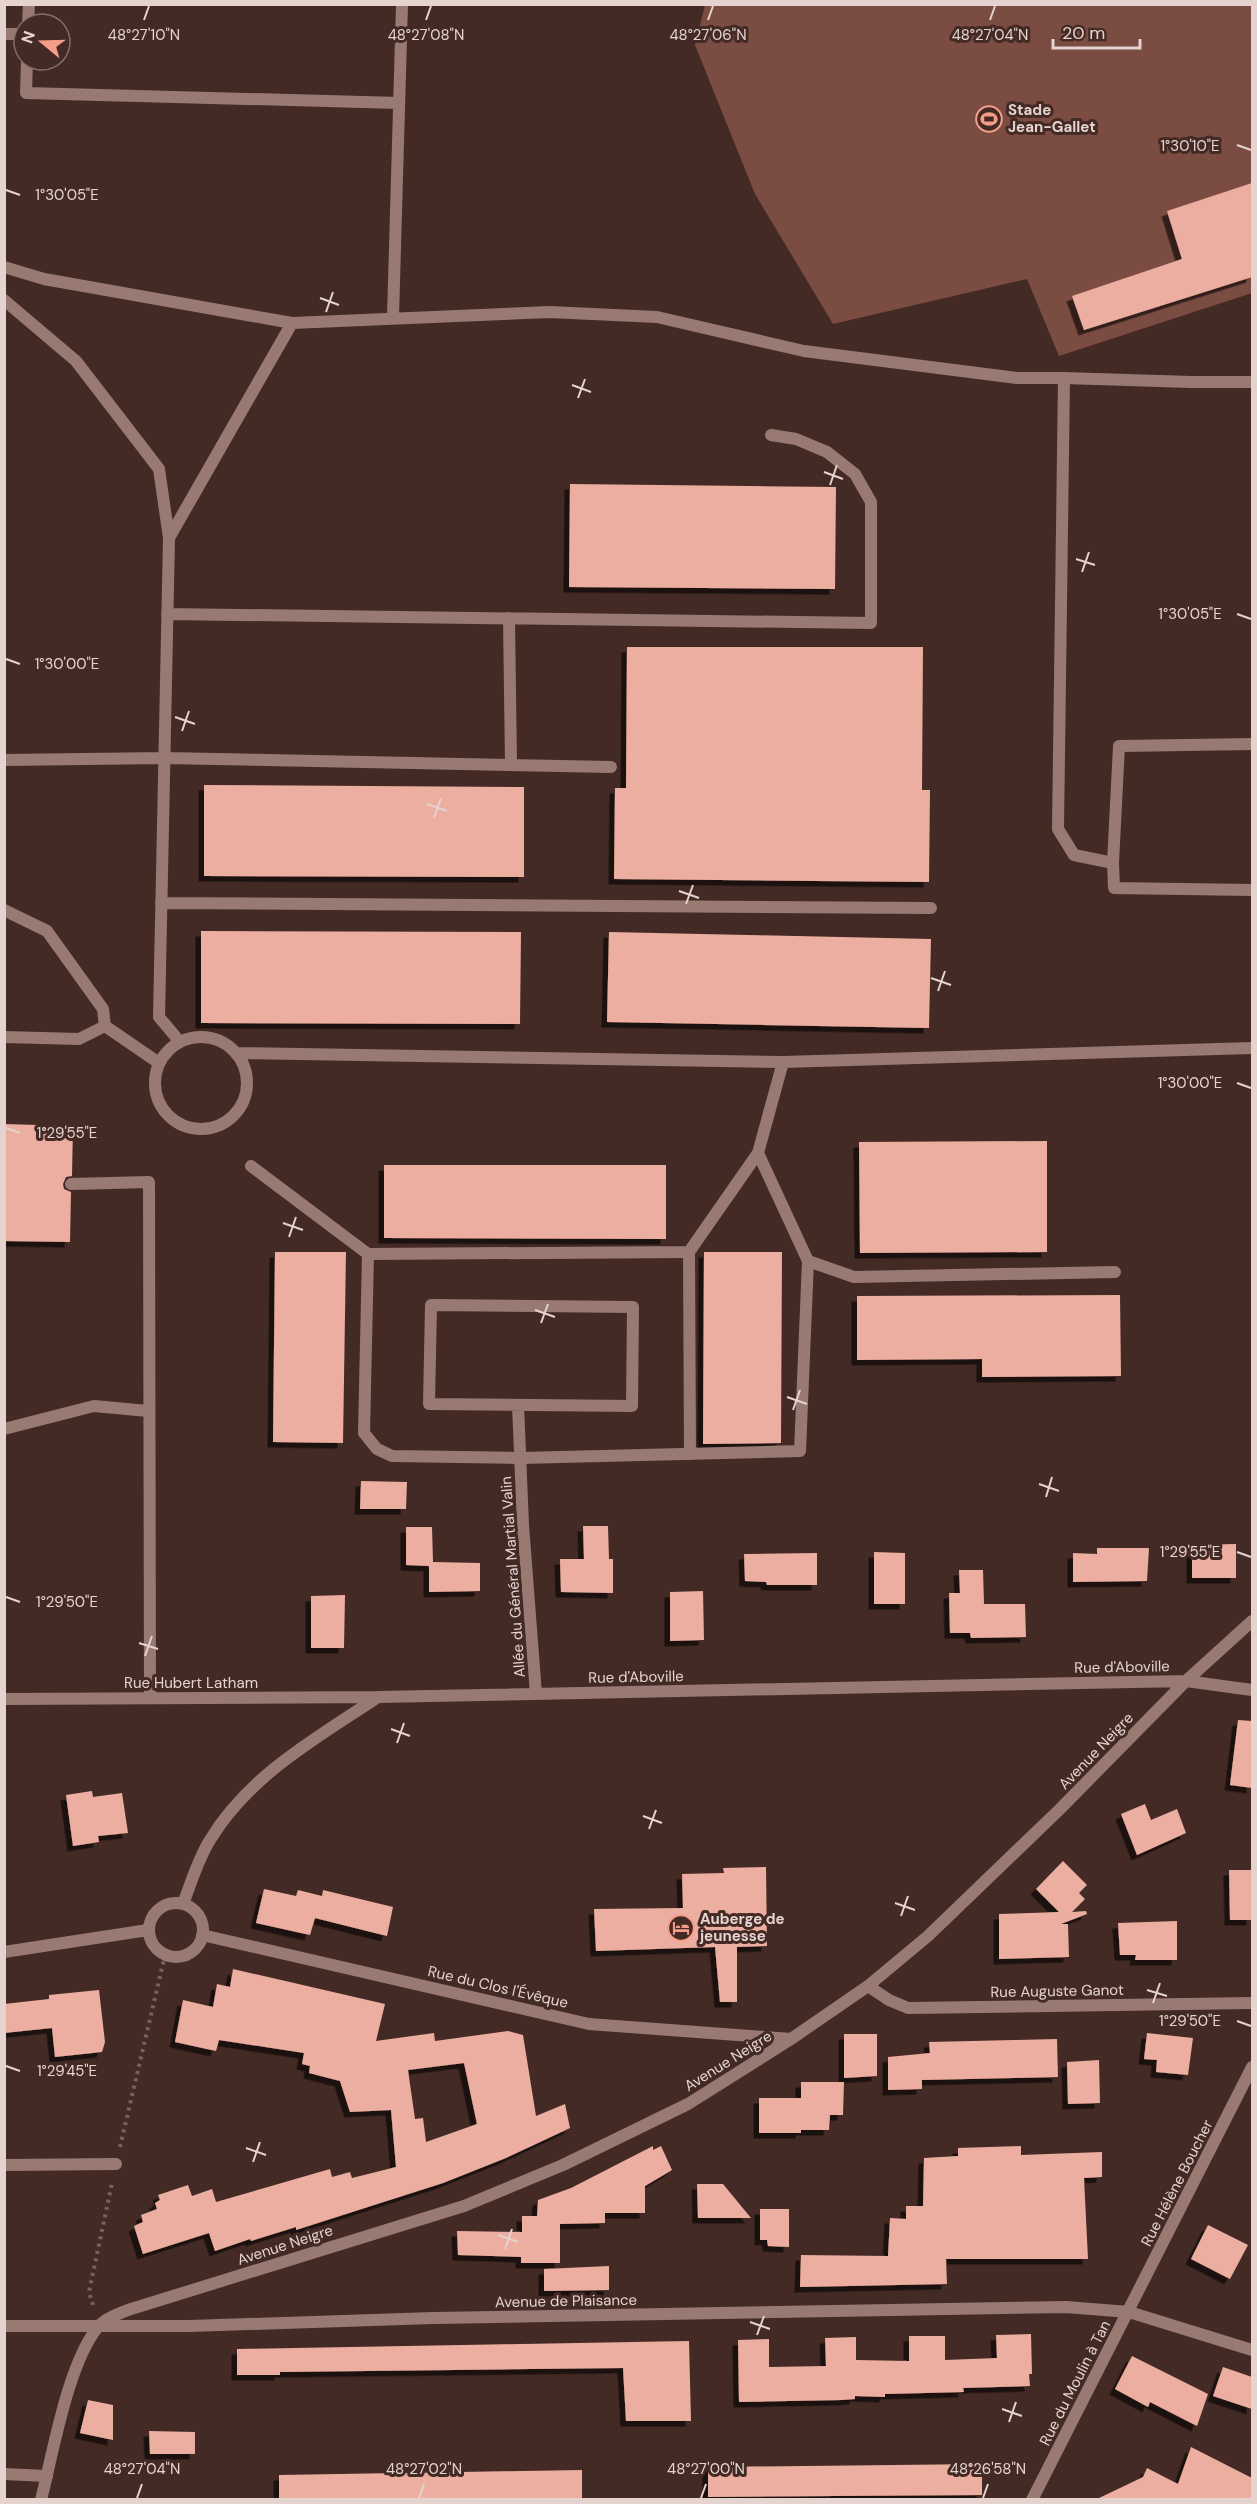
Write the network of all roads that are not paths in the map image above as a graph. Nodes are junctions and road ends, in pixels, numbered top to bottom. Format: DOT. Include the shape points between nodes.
graph roads {
  1 [pos="402,4"];
  2 [pos="27,72"];
  3 [pos="399,103"];
  4 [pos="4,267"];
  5 [pos="4,300"];
  6 [pos="393,317"];
  7 [pos="292,322"];
  8 [pos="1064,378"];
  9 [pos="1252,382"];
  10 [pos="771,435"];
  11 [pos="169,538"];
  12 [pos="167,614"];
  13 [pos="509,618"];
  14 [pos="1252,744"];
  15 [pos="164,758"];
  16 [pos="4,760"];
  17 [pos="511,765"];
  18 [pos="611,767"];
  19 [pos="1113,863"];
  20 [pos="1252,890"];
  21 [pos="161,903"];
  22 [pos="931,908"];
  23 [pos="4,910"];
  24 [pos="105,1026"];
  25 [pos="4,1037"];
  26 [pos="180,1042"];
  27 [pos="1252,1048"];
  28 [pos="236,1053"];
  29 [pos="783,1062"];
  30 [pos="159,1063"];
  31 [pos="758,1153"];
  32 [pos="251,1166"];
  33 [pos="71,1184"];
  34 [pos="689,1252"];
  35 [pos="368,1254"];
  36 [pos="808,1261"];
  37 [pos="1115,1272"];
  38 [pos="518,1405"];
  39 [pos="148,1411"];
  40 [pos="4,1429"];
  41 [pos="690,1454"];
  42 [pos="520,1458"];
  43 [pos="1252,1621"];
  44 [pos="1186,1681"];
  45 [pos="1252,1690"];
  46 [pos="536,1694"];
  47 [pos="378,1697"];
  48 [pos="150,1698"];
  49 [pos="4,1699"];
  50 [pos="183,1904"];
  51 [pos="148,1930"];
  52 [pos="202,1935"];
  53 [pos="4,1952"];
  54 [pos="868,1986"];
  55 [pos="1252,2003"];
  56 [pos="791,2040"];
  57 [pos="1252,2067"];
  58 [pos="116,2164"];
  59 [pos="4,2165"];
  60 [pos="1129,2312"];
  61 [pos="4,2326"];
  62 [pos="99,2326"];
  63 [pos="1252,2350"];
  64 [pos="4,2474"];
  65 [pos="47,2476"];
  66 [pos="41,2499"];
  67 [pos="1032,2499"];
  1 -- 3 [label="street"];
  2 -- 3 [label="street" via="26,93"];
  3 -- 6 [label="street"];
  4 -- 7 [label="street" via="44,279"];
  5 -- 11 [label="street" via="76,361 159,469"];
  6 -- 7 [label="street"];
  6 -- 8 [label="street" via="549,312 657,317 804,351 1017,378"];
  7 -- 11 [label="street"];
  8 -- 9 [label="street"];
  8 -- 19 [label="street" via="1058,829 1074,855"];
  10 -- 13 [label="street" via="796,439 827,452 855,474 871,502 871,623"];
  11 -- 12 [label="street"];
  12 -- 13 [label="street"];
  12 -- 15 [label="street"];
  13 -- 17 [label="street"];
  14 -- 19 [label="street" via="1119,746"];
  15 -- 16 [label="street"];
  15 -- 17 [label="street"];
  15 -- 21 [label="street"];
  17 -- 18 [label="street"];
  19 -- 20 [label="street" via="1114,888"];
  21 -- 22 [label="street"];
  21 -- 26 [label="street" via="159,1017"];
  23 -- 24 [label="street" via="47,931 103,1009"];
  24 -- 25 [label="street" via="79,1039"];
  24 -- 30 [label="street"];
  26 -- 28 [label="street" via="210,1037"];
  26 -- 30 [label="street"];
  27 -- 29 [label="street"];
  28 -- 29 [label="street"];
  28 -- 30 [label="street" via="247,1081 238,1110 227,1121 198,1129 184,1126 166,1112 156,1092"];
  29 -- 31 [label="street"];
  31 -- 34 [label="street"];
  31 -- 36 [label="street"];
  32 -- 35 [label="street"];
  33 -- 39 [label="street" via="149,1182"];
  34 -- 35 [label="street"];
  34 -- 41 [label="street"];
  35 -- 42 [label="street" via="364,1434 376,1449 392,1456"];
  36 -- 37 [label="street" via="854,1277"];
  36 -- 41 [label="street" via="800,1451"];
  38 -- 38 [label="street" via="429,1404 430,1305 633,1307 632,1406"];
  38 -- 42 [label="street, Allée du Général Martial Valin"];
  39 -- 40 [label="street" via="94,1406"];
  39 -- 48 [label="street"];
  41 -- 42 [label="street"];
  42 -- 46 [label="street, Allée du Général Martial Valin"];
  43 -- 44 [label="street, Avenue Neigre"];
  44 -- 45 [label="street, Rue d'Aboville"];
  44 -- 46 [label="street, Rue d'Aboville"];
  44 -- 54 [label="street, Avenue Neigre" via="928,1936"];
  46 -- 47 [label="street, Rue d'Aboville"];
  47 -- 48 [label="street, Rue Hubert Latham"];
  47 -- 50 [label="street" via="285,1760 236,1802 208,1841"];
  48 -- 49 [label="street, Rue Hubert Latham"];
  50 -- 51 [label="street" via="175,1902 159,1908"];
  50 -- 52 [label="street" via="201,1919"];
  51 -- 52 [label="street" via="153,1945 165,1955 189,1953"];
  51 -- 53 [label="street"];
  52 -- 56 [label="street, Rue du Clos l'Évêque" via="589,2024"];
  54 -- 55 [label="street, Rue Auguste Ganot" via="908,2008"];
  54 -- 56 [label="street, Avenue Neigre"];
  56 -- 62 [label="street, Avenue Neigre" via="688,2104 563,2165 464,2206 130,2309"];
  57 -- 60 [label="street, Rue Hélène Boucher"];
  58 -- 59 [label="street"];
  60 -- 62 [label="street, Avenue de Plaisance" via="1054,2307"];
  60 -- 63 [label="street, Avenue de Plaisance"];
  60 -- 67 [label="street, Rue du Moulin à Tan"];
  61 -- 62 [label="street, Avenue de Plaisance"];
  62 -- 65 [label="street" via="70,2387"];
  64 -- 65 [label="street"];
  65 -- 66 [label="street"];
}
